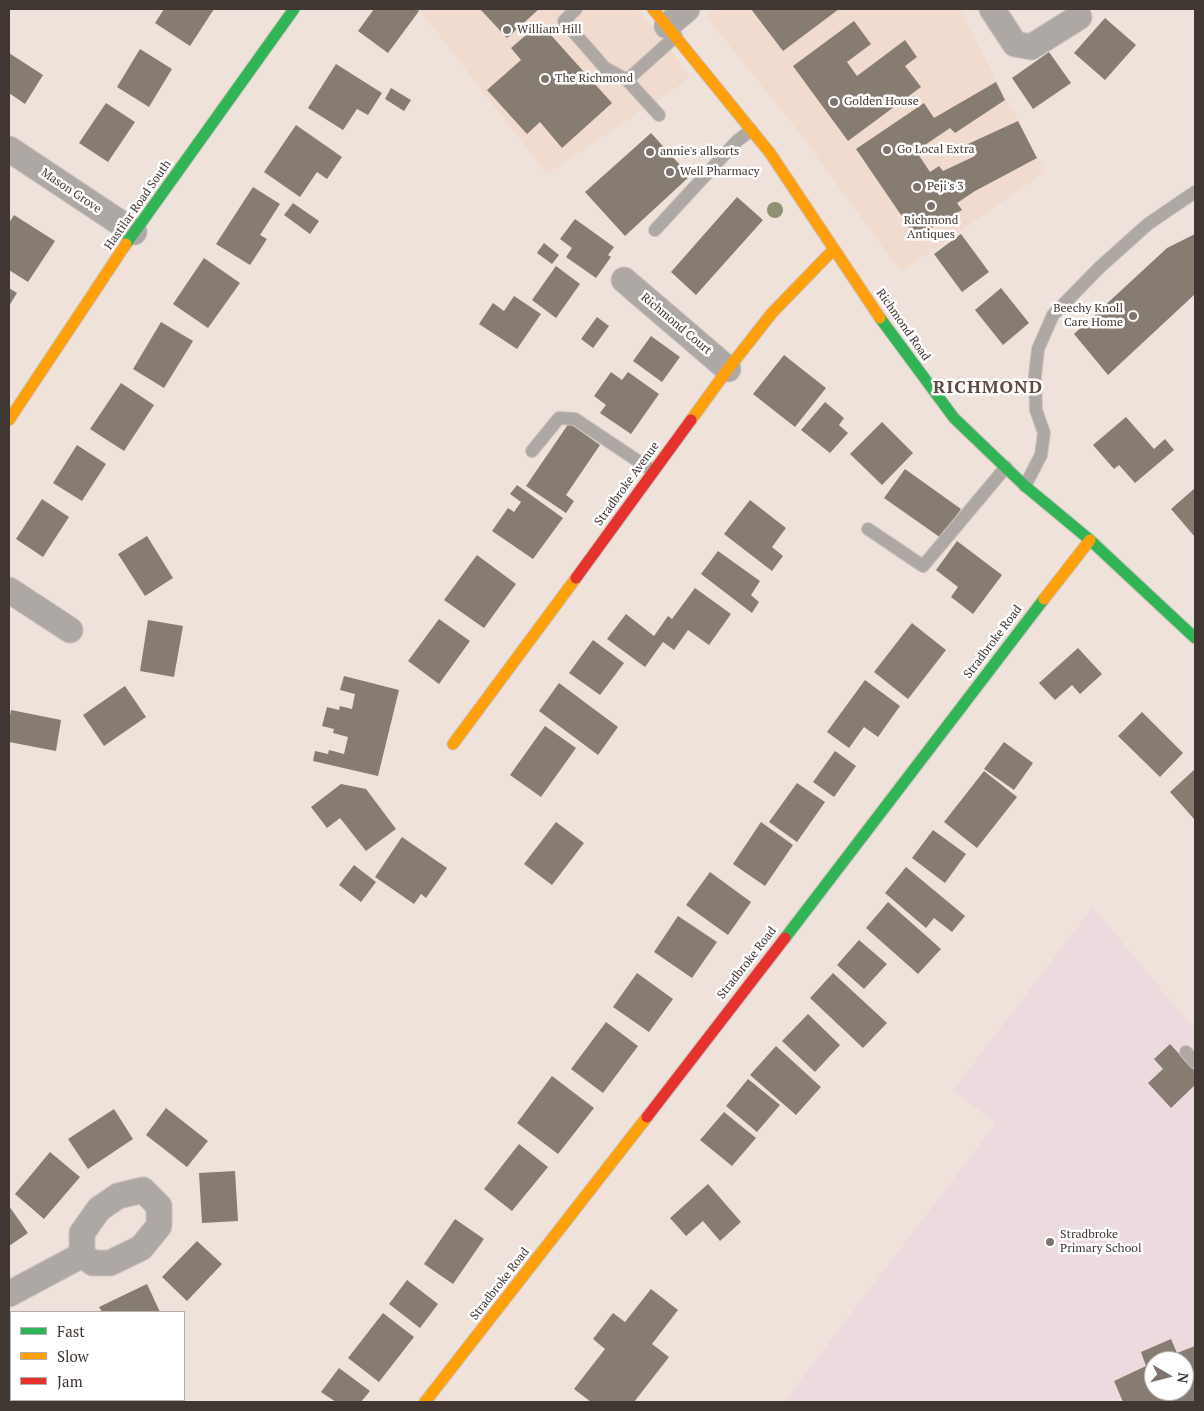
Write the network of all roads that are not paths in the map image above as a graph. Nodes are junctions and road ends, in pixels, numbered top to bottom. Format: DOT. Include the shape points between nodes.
graph roads {
  1 [pos="294,9"];
  2 [pos="576,9"];
  3 [pos="688,9"];
  4 [pos="992,9"];
  5 [pos="1079,17"];
  6 [pos="666,23"];
  7 [pos="627,80"];
  8 [pos="658,115"];
  9 [pos="751,130"];
  10 [pos="9,149"];
  11 [pos="1195,192"];
  12 [pos="655,230"];
  13 [pos="134,232"];
  14 [pos="834,249"];
  15 [pos="624,280"];
  16 [pos="728,369"];
  17 [pos="9,420"];
  18 [pos="532,451"];
  19 [pos="1006,468"];
  20 [pos="654,470"];
  21 [pos="1025,486"];
  22 [pos="868,529"];
  23 [pos="1090,540"];
  24 [pos="9,590"];
  25 [pos="1192,629"];
  26 [pos="70,630"];
  27 [pos="453,744"];
  28 [pos="1186,1052"];
  29 [pos="1195,1062"];
  30 [pos="82,1255"];
  31 [pos="9,1294"];
  32 [pos="424,1402"];
  1 -- 13 [label="street, Hastilar Road South"];
  2 -- 7 [label="lane" via="564,21 605,68"];
  3 -- 6 [label="street"];
  4 -- 5 [label="street" via="1016,44 1031,47"];
  6 -- 7 [label="lane"];
  6 -- 9 [label="street, Richmond Road"];
  7 -- 8 [label="lane"];
  9 -- 12 [label="lane"];
  9 -- 14 [label="street, Richmond Road"];
  10 -- 13 [label="street, Mason Grove"];
  11 -- 21 [label="lane" via="1148,224 1053,315 1038,349 1035,376 1036,410 1044,433 1041,455"];
  13 -- 17 [label="street, Hastilar Road South"];
  14 -- 16 [label="street, Stradbroke Avenue" via="772,312"];
  14 -- 19 [label="street, Richmond Road" via="892,336 954,418"];
  15 -- 16 [label="street, Richmond Court"];
  16 -- 20 [label="street, Stradbroke Avenue"];
  18 -- 20 [label="lane" via="559,418 575,419"];
  19 -- 21 [label="street, Richmond Road"];
  19 -- 22 [label="lane" via="924,566"];
  20 -- 27 [label="street, Stradbroke Avenue"];
  21 -- 23 [label="street, Richmond Road"];
  23 -- 25 [label="street, Richmond Road"];
  23 -- 32 [label="street, Stradbroke Road"];
  24 -- 26 [label="street"];
  28 -- 29 [label="lane"];
  30 -- 31 [label="street"];
}
